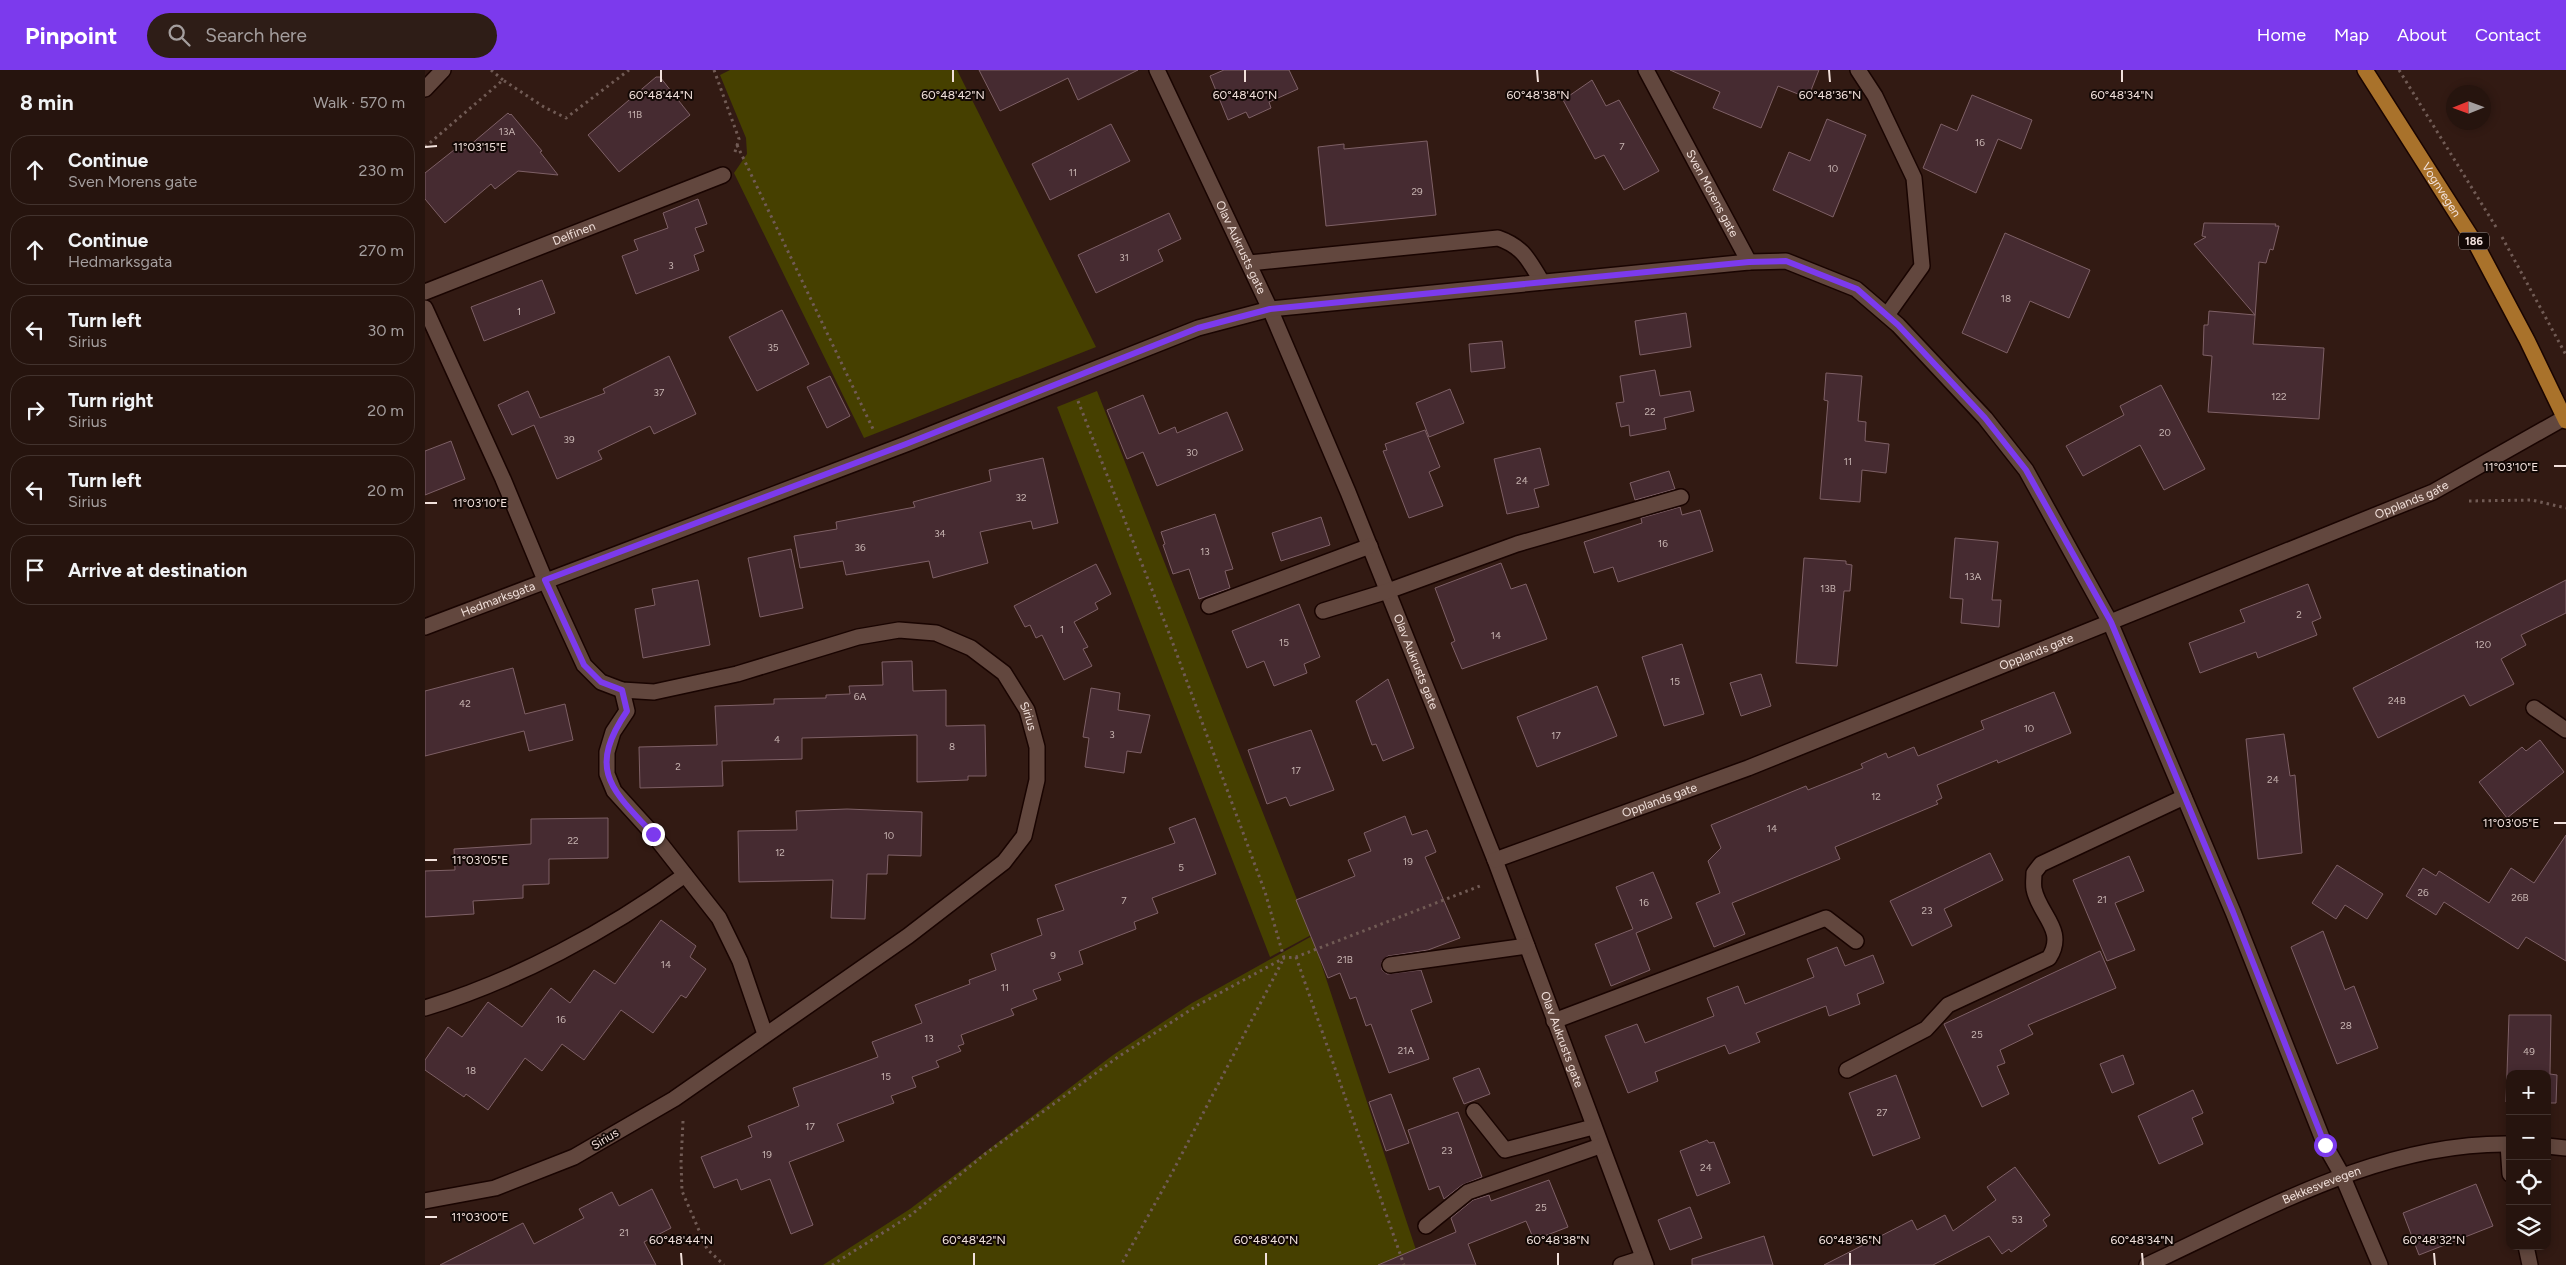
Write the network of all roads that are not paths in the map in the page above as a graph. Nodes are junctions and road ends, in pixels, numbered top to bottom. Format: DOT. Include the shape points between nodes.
graph roads {
  1 [pos="443,70"];
  2 [pos="1157,70"];
  3 [pos="1646,70"];
  4 [pos="1858,70"];
  5 [pos="2365,70"];
  6 [pos="425,89"];
  7 [pos="723,175"];
  8 [pos="1749,262"];
  9 [pos="1249,263"];
  10 [pos="1542,282"];
  11 [pos="425,292"];
  12 [pos="425,308"];
  13 [pos="1270,309"];
  14 [pos="1887,315"];
  15 [pos="2565,419"];
  16 [pos="1681,497"];
  17 [pos="1370,546"];
  18 [pos="545,580"];
  19 [pos="1388,590"];
  20 [pos="1209,606"];
  21 [pos="1323,611"];
  22 [pos="2111,622"];
  23 [pos="425,627"];
  24 [pos="622,690"];
  25 [pos="2534,708"];
  26 [pos="2566,730"];
  27 [pos="2184,797"];
  28 [pos="1495,860"];
  29 [pos="685,875"];
  30 [pos="1856,942"];
  31 [pos="1527,946"];
  32 [pos="1390,965"];
  33 [pos="425,1008"];
  34 [pos="1554,1021"];
  35 [pos="765,1034"];
  36 [pos="1847,1070"];
  37 [pos="1474,1111"];
  38 [pos="1593,1127"];
  39 [pos="2506,1144"];
  40 [pos="1600,1146"];
  41 [pos="2551,1146"];
  42 [pos="2566,1148"];
  43 [pos="2341,1175"];
  44 [pos="425,1201"];
  45 [pos="1426,1226"];
  46 [pos="2527,1250"];
  47 [pos="1644,1261"];
  48 [pos="1621,1265"];
  49 [pos="2147,1265"];
  50 [pos="2380,1265"];
  51 [pos="2530,1265"];
  1 -- 6 [label="street"];
  2 -- 9 [label="street, Olav Aukrusts gate"];
  3 -- 8 [label="street, Sven Morens gate"];
  4 -- 14 [label="street" via="1875,96 1914,178 1922,266"];
  5 -- 15 [label="main road, Vognvegen / 186" via="2477,246"];
  7 -- 11 [label="street, Delfinen"];
  8 -- 10 [label="street, Hedmarksgata"];
  8 -- 14 [label="street" via="1786,261 1857,289"];
  9 -- 10 [label="street" via="1499,238 1514,244 1526,256"];
  9 -- 13 [label="street, Olav Aukrusts gate"];
  10 -- 13 [label="street, Hedmarksgata"];
  12 -- 18 [label="street" via="503,478"];
  13 -- 17 [label="street, Olav Aukrusts gate"];
  13 -- 18 [label="street, Hedmarksgata" via="1198,328 883,453"];
  14 -- 22 [label="street" via="1985,418 2026,470"];
  15 -- 22 [label="street, Opplands gate" via="2433,492"];
  16 -- 19 [label="street" via="1517,544"];
  17 -- 19 [label="street, Olav Aukrusts gate"];
  17 -- 20 [label="street"];
  18 -- 23 [label="street, Hedmarksgata"];
  18 -- 24 [label="street, Sirius" via="584,665 601,682"];
  19 -- 21 [label="street"];
  19 -- 28 [label="street, Olav Aukrusts gate"];
  22 -- 27 [label="street"];
  22 -- 28 [label="street, Opplands gate" via="1747,768"];
  24 -- 29 [label="street" via="627,711 613,732 607,752 607,774 614,791"];
  24 -- 35 [label="street, Sirius" via="654,692 700,683 858,637 899,630 936,633 971,648 1004,673 1027,710 1037,747 1037,780 1023,836 1004,862 908,936"];
  25 -- 26 [label="street"];
  27 -- 36 [label="street" via="2041,864 2034,873 2034,890 2055,934 2056,948 2049,958 1948,1005 1926,1029"];
  27 -- 43 [label="street" via="2325,1145"];
  28 -- 31 [label="street, Olav Aukrusts gate"];
  29 -- 33 [label="street" via="648,902 516,973"];
  29 -- 35 [label="street" via="719,918 740,961"];
  30 -- 34 [label="street" via="1826,918"];
  31 -- 32 [label="street"];
  31 -- 34 [label="street, Olav Aukrusts gate"];
  34 -- 38 [label="street, Olav Aukrusts gate"];
  35 -- 44 [label="street, Sirius" via="674,1098 574,1157 495,1188"];
  37 -- 38 [label="street" via="1505,1150"];
  38 -- 40 [label="street, Olav Aukrusts gate"];
  39 -- 43 [label="street, Bekkesvevegen" via="2424,1151"];
  40 -- 45 [label="street" via="1468,1192"];
  40 -- 47 [label="street, Olav Aukrusts gate"];
  41 -- 42 [label="street"];
  43 -- 49 [label="street, Bekkesvevegen"];
  43 -- 50 [label="street"];
  46 -- 51 [label="street"];
  47 -- 48 [label="street"];
}
